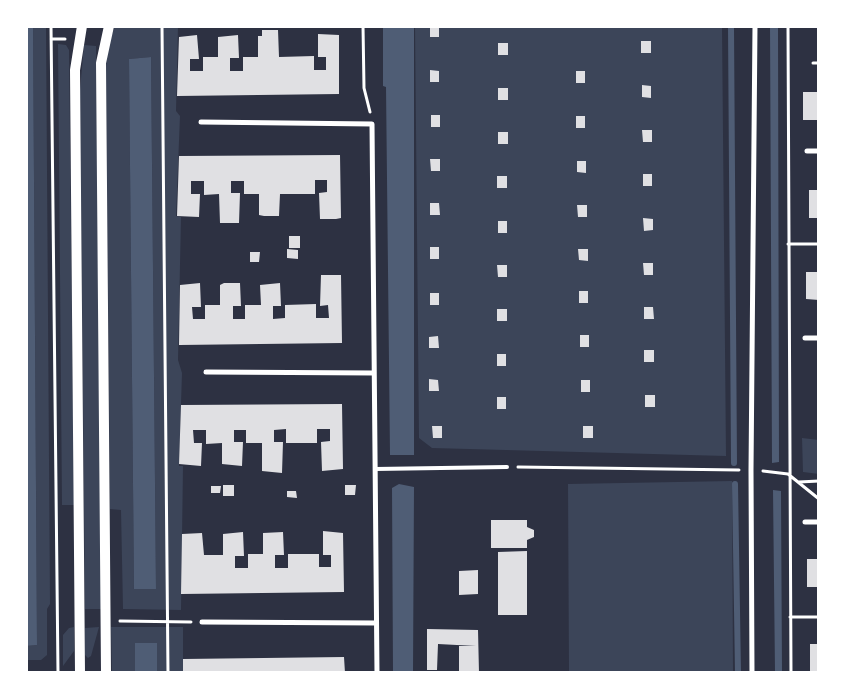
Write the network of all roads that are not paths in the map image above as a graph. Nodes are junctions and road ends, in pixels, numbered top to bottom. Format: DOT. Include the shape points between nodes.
graph roads {
  1 [pos="82,26"];
  2 [pos="109,26"];
  3 [pos="755,26"];
  4 [pos="201,122"];
  5 [pos="807,151"];
  6 [pos="819,151"];
  7 [pos="806,338"];
  8 [pos="819,338"];
  9 [pos="206,372"];
  10 [pos="374,373"];
  11 [pos="507,467"];
  12 [pos="375,469"];
  13 [pos="805,522"];
  14 [pos="819,522"];
  15 [pos="202,622"];
  16 [pos="376,624"];
  17 [pos="80,673"];
  18 [pos="106,673"];
  19 [pos="377,673"];
  20 [pos="752,673"];
  1 -- 17 [label="main road" via="75,70"];
  2 -- 18 [label="main road" via="101,63"];
  3 -- 20 [label="street"];
  4 -- 10 [label="street" via="372,124"];
  5 -- 6 [label="street"];
  7 -- 8 [label="street"];
  9 -- 10 [label="street"];
  10 -- 12 [label="street"];
  11 -- 12 [label="lane"];
  12 -- 16 [label="street"];
  13 -- 14 [label="street"];
  15 -- 16 [label="street"];
  16 -- 19 [label="street"];
}
